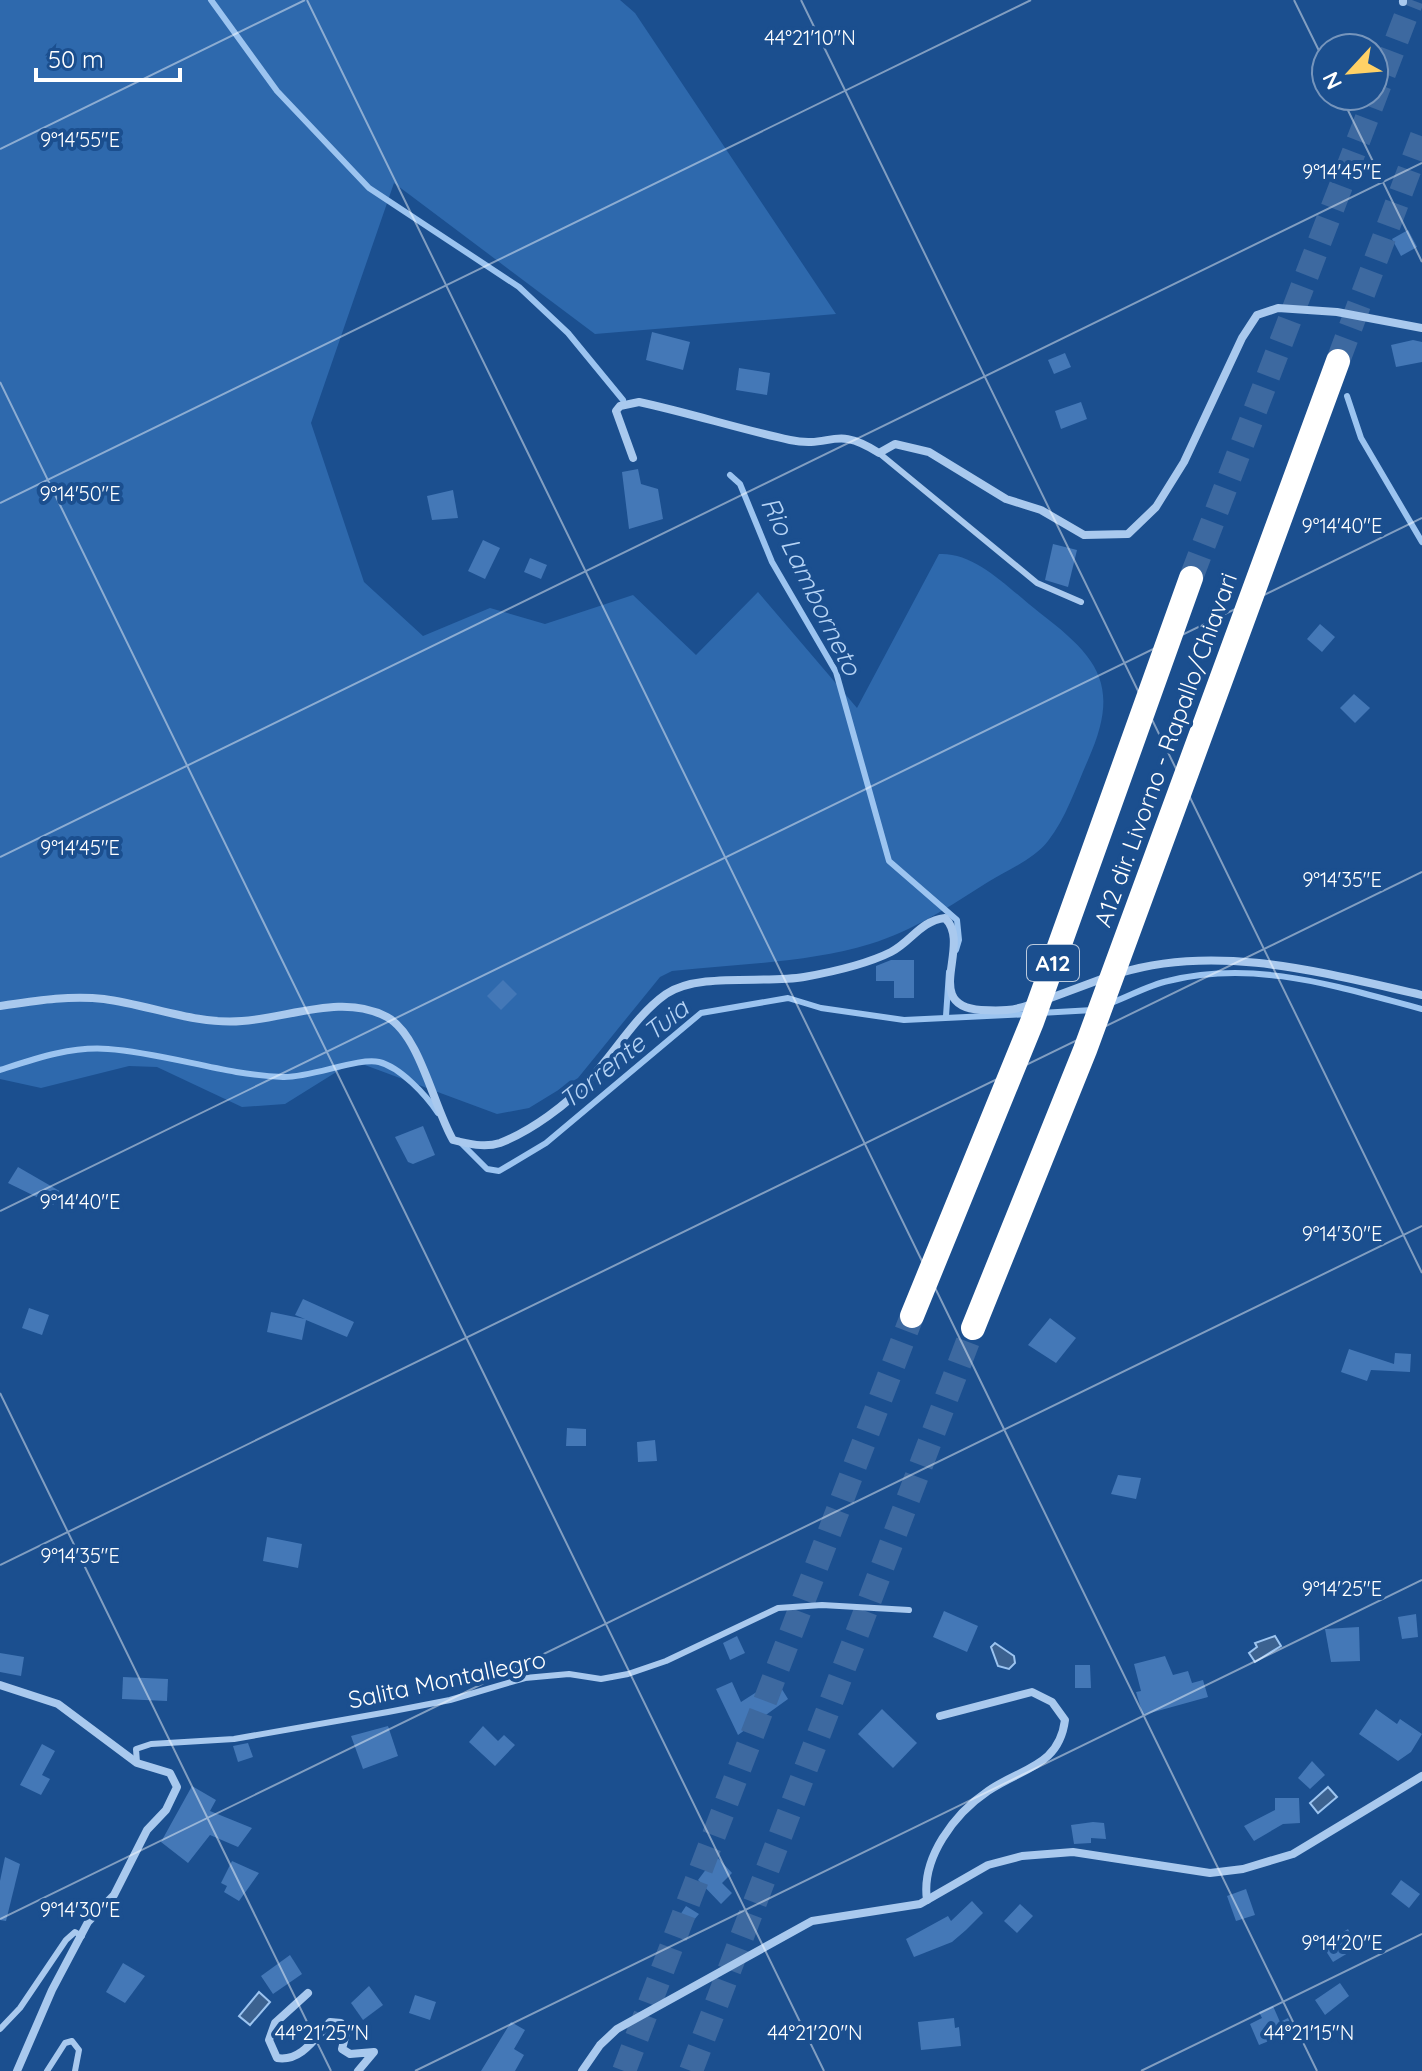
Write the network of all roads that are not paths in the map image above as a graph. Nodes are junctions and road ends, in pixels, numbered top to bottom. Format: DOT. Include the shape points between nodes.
graph roads {
  1 [pos="1422,328"];
  2 [pos="1338,361"];
  3 [pos="879,453"];
  4 [pos="633,458"];
  5 [pos="1191,578"];
  6 [pos="1081,602"];
  7 [pos="1422,995"];
  8 [pos="0,1006"];
  9 [pos="912,1316"];
  10 [pos="973,1328"];
  11 [pos="909,1610"];
  12 [pos="0,1685"];
  13 [pos="940,1716"];
  14 [pos="137,1763"];
  15 [pos="1422,1776"];
  16 [pos="927,1900"];
  17 [pos="82,1936"];
  18 [pos="308,1993"];
  19 [pos="0,2029"];
  20 [pos="17,2071"];
  21 [pos="47,2071"];
  22 [pos="75,2071"];
  23 [pos="358,2071"];
  24 [pos="582,2071"];
  1 -- 3 [label="street" via="1337,312 1278,308 1257,315 1184,462 1156,507 1128,534 1084,535 1041,510 1006,499 929,452 895,444"];
  2 -- 10 [label="highway, A12 dir. Livorno - Rapallo/Chiavari / A12" via="1085,1050"];
  3 -- 4 [label="street" via="856,438 793,440 639,402 616,411"];
  3 -- 6 [label="lane" via="1037,583"];
  5 -- 9 [label="highway, A12" via="1032,1022"];
  7 -- 8 [label="street" via="1278,966 1183,958 1126,971 1014,1011 969,1009 956,1001 950,988 954,926 945,918 930,919 893,951 848,967 801,978 702,983 668,993 587,1082 542,1119 499,1143 474,1146 453,1140 422,1065 390,1019 363,1008 214,1022 84,997"];
  11 -- 14 [label="lane, Salita Montallegro" via="778,1608 628,1674 525,1678 388,1712 234,1739 151,1744 136,1749"];
  12 -- 14 [label="street" via="58,1704"];
  13 -- 16 [label="street" via="1032,1692 1052,1702 1065,1720 1063,1739 1054,1751 1029,1771 987,1792 950,1828 928,1863"];
  14 -- 17 [label="street" via="170,1773 175,1796 147,1830 114,1895"];
  15 -- 16 [label="street" via="1293,1854 1243,1869 1210,1873 1073,1852 1022,1856 960,1878"];
  16 -- 24 [label="street" via="812,1921 617,2029"];
  17 -- 19 [label="lane" via="75,1932 66,1940"];
  17 -- 20 [label="street"];
  18 -- 23 [label="street" via="275,2023 269,2040 277,2058 290,2060 330,2022 341,2023 346,2033 342,2049 350,2054 374,2052"];
  21 -- 22 [label="lane" via="65,2043 72,2041 79,2050"];
}
